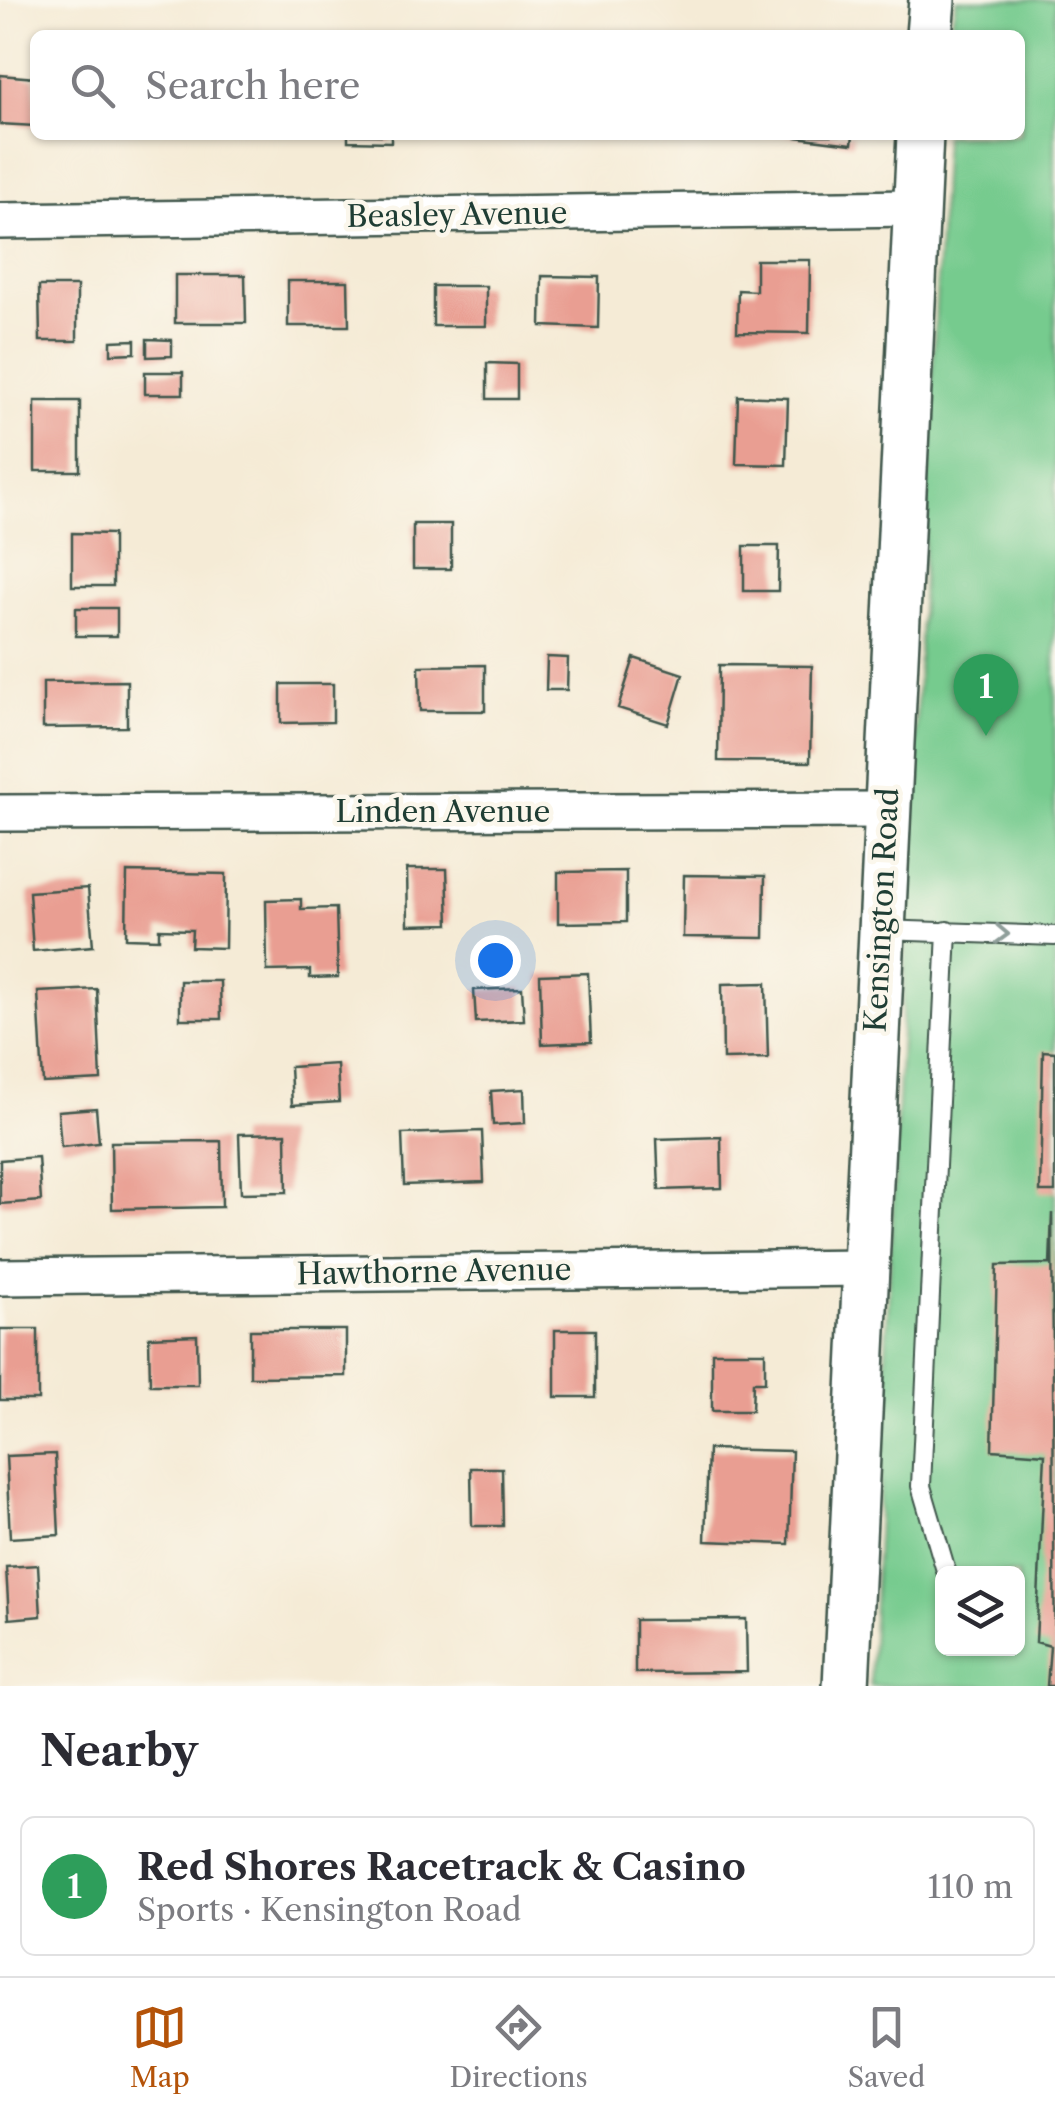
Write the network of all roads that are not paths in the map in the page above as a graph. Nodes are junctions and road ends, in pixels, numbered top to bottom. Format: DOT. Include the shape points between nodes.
graph roads {
  1 [pos="932,0"];
  2 [pos="929,30"];
  3 [pos="920,140"];
  4 [pos="914,208"];
  5 [pos="0,221"];
  6 [pos="886,810"];
  7 [pos="0,813"];
  8 [pos="880,930"];
  9 [pos="948,931"];
  10 [pos="1055,936"];
  11 [pos="868,1268"];
  12 [pos="0,1278"];
  13 [pos="945,1566"];
  14 [pos="846,1686"];
  1 -- 2 [label="street"];
  3 -- 4 [label="street, Kensington Road"];
  4 -- 5 [label="street, Beasley Avenue"];
  4 -- 6 [label="street, Kensington Road"];
  6 -- 7 [label="street, Linden Avenue"];
  6 -- 8 [label="street, Kensington Road"];
  8 -- 9 [label="lane"];
  8 -- 11 [label="street, Kensington Road"];
  9 -- 10 [label="lane, one-way"];
  9 -- 13 [label="lane" via="922,1486"];
  11 -- 12 [label="street, Hawthorne Avenue"];
  11 -- 14 [label="street, Kensington Road"];
}
